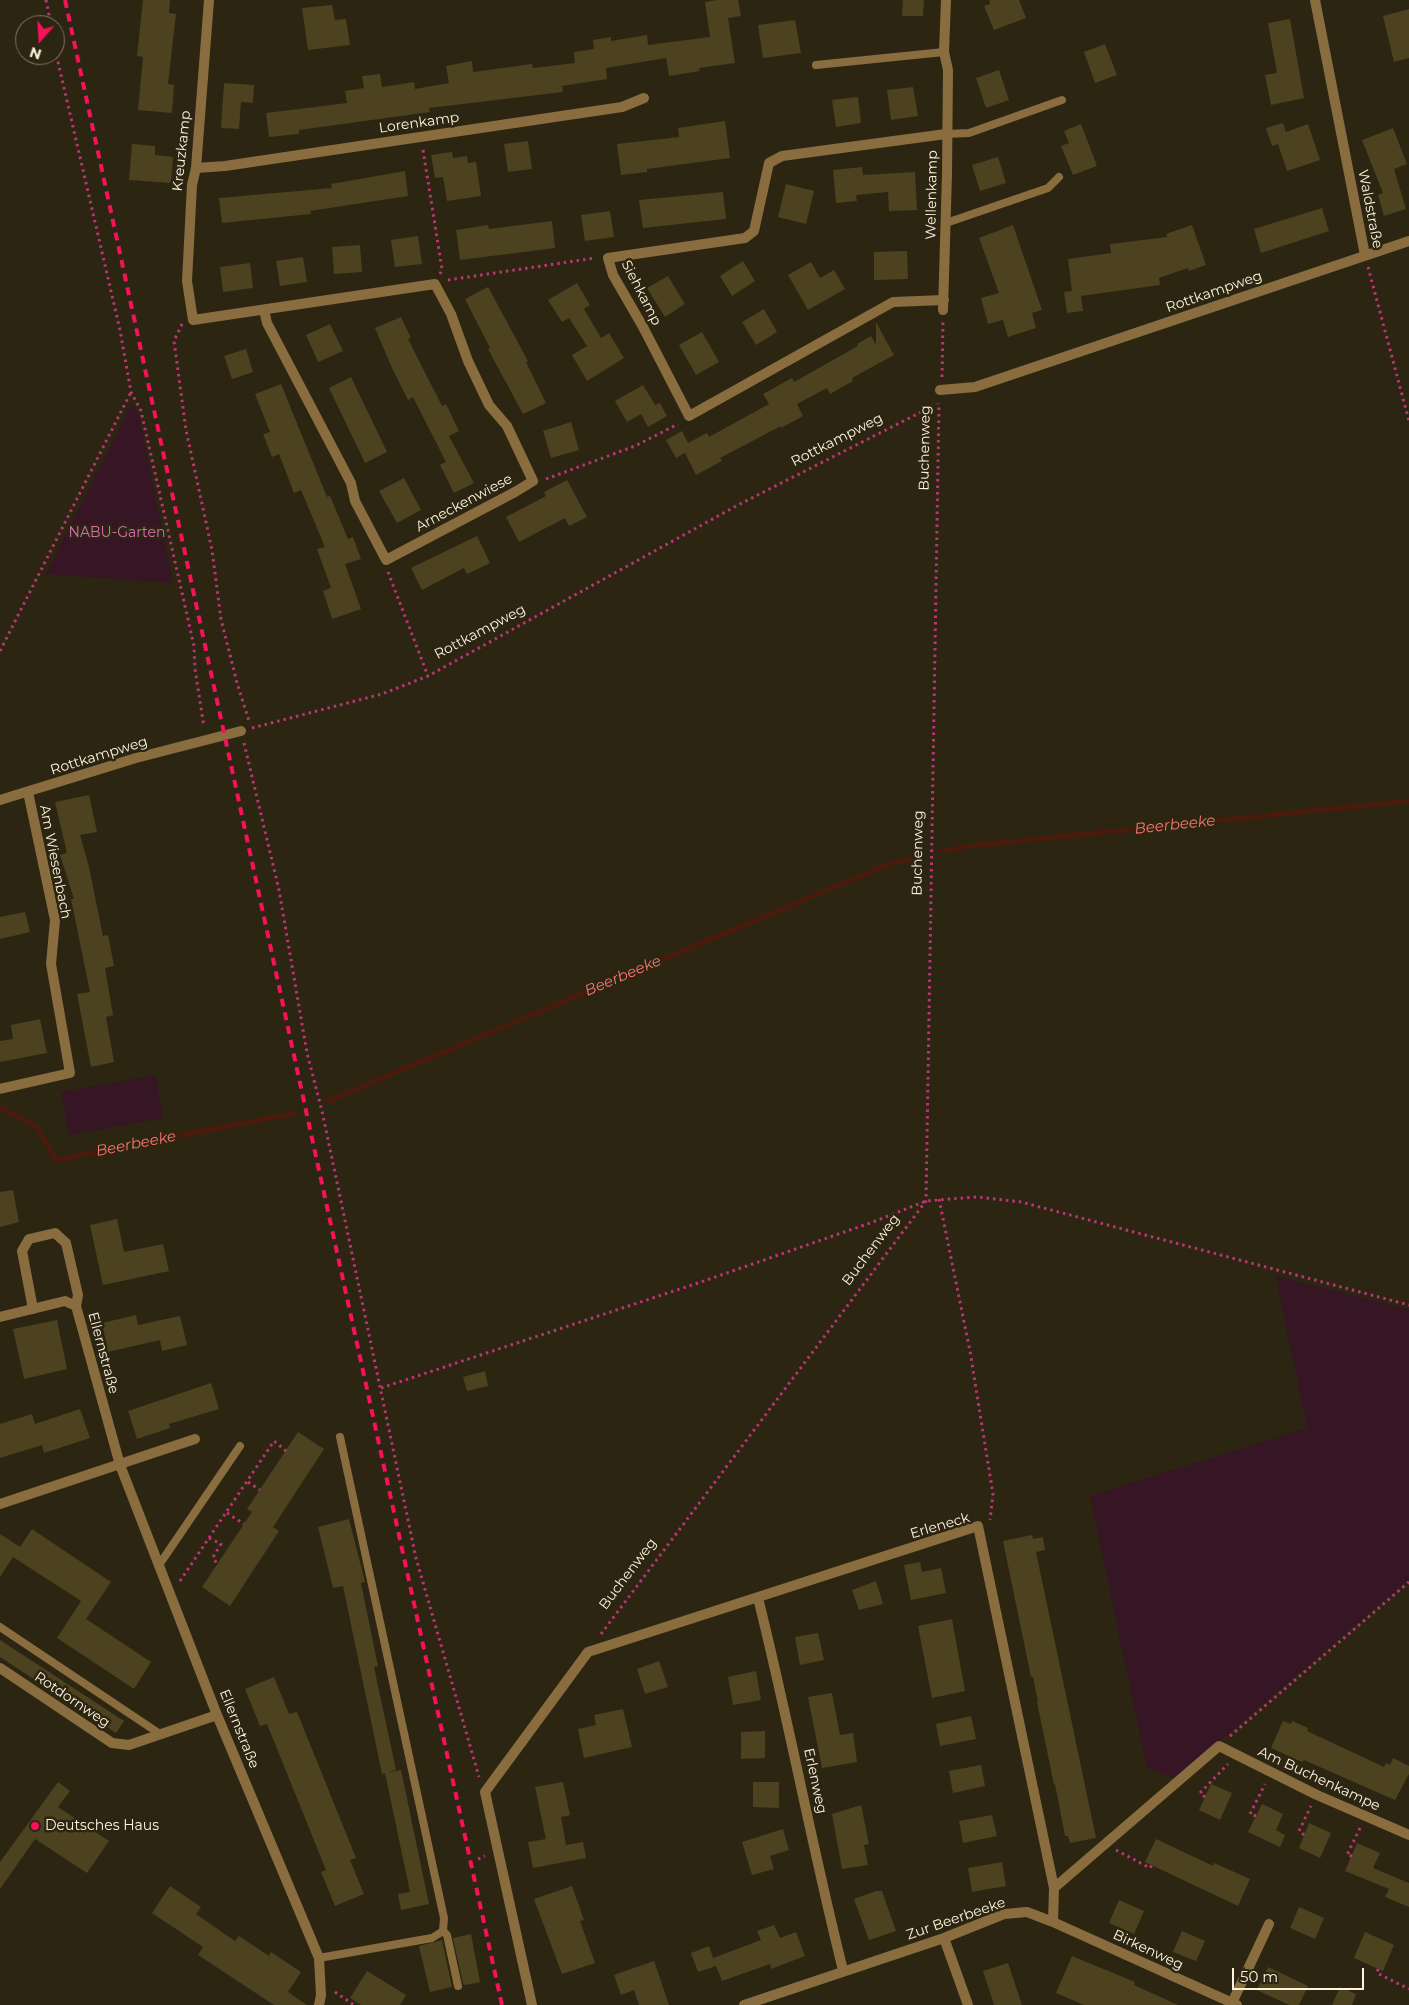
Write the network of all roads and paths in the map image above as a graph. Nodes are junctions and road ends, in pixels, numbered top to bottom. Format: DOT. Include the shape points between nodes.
graph roads {
  1 [pos="46,0"];
  2 [pos="209,0"];
  3 [pos="946,0"];
  4 [pos="1315,0"];
  5 [pos="49,15"];
  6 [pos="944,52"];
  7 [pos="59,65"];
  8 [pos="816,66"];
  9 [pos="644,98"];
  10 [pos="1062,100"];
  11 [pos="946,134"];
  12 [pos="421,136"];
  13 [pos="196,168"];
  14 [pos="1059,176"];
  15 [pos="946,223"];
  16 [pos="1409,241"];
  17 [pos="1365,256"];
  18 [pos="608,258"];
  19 [pos="436,284"];
  20 [pos="190,304"];
  21 [pos="944,305"];
  22 [pos="264,310"];
  23 [pos="940,390"];
  24 [pos="131,392"];
  25 [pos="939,403"];
  26 [pos="689,416"];
  27 [pos="1409,421"];
  28 [pos="533,481"];
  29 [pos="386,560"];
  30 [pos="0,652"];
  31 [pos="428,676"];
  32 [pos="204,728"];
  33 [pos="246,730"];
  34 [pos="28,792"];
  35 [pos="0,800"];
  36 [pos="0,1089"];
  37 [pos="939,1199"];
  38 [pos="926,1200"];
  39 [pos="1409,1305"];
  40 [pos="76,1306"];
  41 [pos="33,1309"];
  42 [pos="0,1317"];
  43 [pos="381,1388"];
  44 [pos="340,1437"];
  45 [pos="195,1439"];
  46 [pos="240,1446"];
  47 [pos="286,1451"];
  48 [pos="120,1464"];
  49 [pos="247,1482"];
  50 [pos="260,1490"];
  51 [pos="0,1504"];
  52 [pos="227,1513"];
  53 [pos="244,1524"];
  54 [pos="978,1526"];
  55 [pos="210,1538"];
  56 [pos="217,1564"];
  57 [pos="159,1566"];
  58 [pos="1409,1582"];
  59 [pos="171,1595"];
  60 [pos="758,1598"];
  61 [pos="0,1627"];
  62 [pos="588,1652"];
  63 [pos="0,1668"];
  64 [pos="217,1714"];
  65 [pos="160,1734"];
  66 [pos="1219,1746"];
  67 [pos="1236,1755"];
  68 [pos="1271,1772"];
  69 [pos="485,1792"];
  70 [pos="1317,1794"];
  71 [pos="1205,1797"];
  72 [pos="1256,1816"];
  73 [pos="1365,1816"];
  74 [pos="1304,1835"];
  75 [pos="1409,1835"];
  76 [pos="1105,1845"];
  77 [pos="1352,1856"];
  78 [pos="485,1858"];
  79 [pos="478,1859"];
  80 [pos="1152,1865"];
  81 [pos="1054,1888"];
  82 [pos="1053,1922"];
  83 [pos="1269,1924"];
  84 [pos="443,1931"];
  85 [pos="944,1938"];
  86 [pos="319,1958"];
  87 [pos="1378,1969"];
  88 [pos="843,1970"];
  89 [pos="320,1982"];
  90 [pos="458,1986"];
  91 [pos="1409,1989"];
  92 [pos="1234,2004"];
  93 [pos="319,2005"];
  94 [pos="354,2005"];
  95 [pos="532,2005"];
  96 [pos="744,2005"];
  97 [pos="968,2005"];
  1 -- 5 [label="path"];
  2 -- 13 [label="street, Kreuzkamp"];
  3 -- 6 [label="street, Wellenkamp"];
  4 -- 17 [label="street, Waldstraße"];
  6 -- 8 [label="lane"];
  6 -- 11 [label="street, Wellenkamp" via="948,70"];
  7 -- 24 [label="path" via="120,330"];
  9 -- 12 [label="street, Lorenkamp" via="622,107"];
  10 -- 11 [label="lane" via="968,133"];
  11 -- 15 [label="street, Wellenkamp"];
  11 -- 18 [label="street, Siehkamp" via="782,156 769,163 754,231 745,238"];
  12 -- 13 [label="street, Lorenkamp"];
  12 -- 19 [label="path" via="442,269"];
  13 -- 20 [label="street, Kreuzkamp" via="186,281"];
  14 -- 15 [label="lane" via="1048,188"];
  15 -- 21 [label="street, Wellenkamp"];
  16 -- 17 [label="street, Rottkampweg"];
  17 -- 23 [label="street, Rottkampweg" via="975,387"];
  17 -- 27 [label="path, Waldstraße"];
  18 -- 19 [label="path" via="458,278"];
  18 -- 26 [label="street, Siehkamp" via="613,275"];
  19 -- 22 [label="street"];
  19 -- 28 [label="street, Arneckenwiese" via="489,405 507,426"];
  20 -- 22 [label="street" via="193,320"];
  20 -- 33 [label="path" via="174,341 186,430 212,550 221,619"];
  21 -- 23 [label="path"];
  21 -- 26 [label="street" via="893,302"];
  22 -- 29 [label="street" via="267,323 351,483 355,502"];
  23 -- 25 [label="path, Buchenweg"];
  24 -- 30 [label="path"];
  24 -- 32 [label="path" via="141,411 194,646"];
  25 -- 31 [label="path, Rottkampweg" via="738,506"];
  25 -- 38 [label="path, Buchenweg"];
  26 -- 28 [label="path" via="635,446"];
  28 -- 29 [label="street, Arneckenwiese"];
  29 -- 31 [label="path" via="388,576"];
  31 -- 33 [label="path, Rottkampweg" via="382,694"];
  33 -- 34 [label="street, Rottkampweg" via="136,758"];
  33 -- 43 [label="path" via="279,890 307,1053"];
  34 -- 35 [label="street, Rottkampweg"];
  34 -- 36 [label="street, Am Wiesenbach" via="55,920 50,964 70,1073"];
  37 -- 38 [label="path"];
  37 -- 39 [label="path" via="977,1196 1021,1202"];
  37 -- 54 [label="path" via="970,1351 993,1494 989,1524"];
  38 -- 43 [label="path" via="873,1222 701,1282"];
  38 -- 62 [label="path, Buchenweg"];
  40 -- 41 [label="street, Ellernstraße" via="65,1301"];
  40 -- 41 [label="street, Ellernstraße" via="78,1295 66,1243 54,1233 29,1239 22,1251"];
  40 -- 48 [label="street, Ellernstraße"];
  41 -- 42 [label="street, Ellernstraße"];
  43 -- 69 [label="path" via="416,1558"];
  44 -- 84 [label="lane" via="444,1918"];
  45 -- 48 [label="street"];
  46 -- 57 [label="lane"];
  47 -- 49 [label="path" via="274,1441"];
  48 -- 51 [label="street"];
  48 -- 57 [label="street, Ellernstraße"];
  49 -- 50 [label="path"];
  49 -- 52 [label="path"];
  52 -- 53 [label="path"];
  52 -- 55 [label="path"];
  54 -- 60 [label="street, Erleneck"];
  54 -- 81 [label="street, Erleneck"];
  55 -- 56 [label="path" via="221,1544 213,1557"];
  55 -- 59 [label="path"];
  57 -- 59 [label="street, Ellernstraße"];
  58 -- 66 [label="path"];
  59 -- 64 [label="street, Ellernstraße"];
  60 -- 62 [label="street, Erleneck"];
  60 -- 88 [label="street, Erlenweg" via="783,1696"];
  61 -- 65 [label="lane"];
  62 -- 69 [label="street"];
  63 -- 65 [label="street, Rotdornweg" via="112,1743 129,1746"];
  64 -- 65 [label="street, Rotdornweg"];
  64 -- 86 [label="street, Ellernstraße"];
  66 -- 67 [label="street, Am Buchenkampe"];
  66 -- 76 [label="street"];
  67 -- 68 [label="street, Am Buchenkampe"];
  67 -- 71 [label="path" via="1200,1792"];
  68 -- 70 [label="street, Am Buchenkampe"];
  68 -- 72 [label="path" via="1250,1814"];
  69 -- 95 [label="street"];
  70 -- 73 [label="street, Am Buchenkampe"];
  70 -- 74 [label="path" via="1299,1831"];
  73 -- 75 [label="street, Am Buchenkampe"];
  73 -- 77 [label="path" via="1347,1855"];
  76 -- 80 [label="path" via="1150,1868"];
  76 -- 81 [label="street"];
  78 -- 79 [label="path"];
  81 -- 82 [label="street"];
  82 -- 85 [label="street, Zur Beerbeeke" via="1027,1912 1004,1914"];
  82 -- 92 [label="street, Birkenweg"];
  83 -- 92 [label="street, Birkenweg"];
  84 -- 86 [label="lane" via="432,1938"];
  84 -- 90 [label="lane"];
  85 -- 88 [label="street, Zur Beerbeeke"];
  85 -- 97 [label="street"];
  86 -- 89 [label="street, Ellernstraße"];
  87 -- 91 [label="path" via="1377,1973"];
  88 -- 96 [label="street, Zur Beerbeeke"];
  89 -- 93 [label="street, Ellernstraße"];
  89 -- 94 [label="path"];
}
